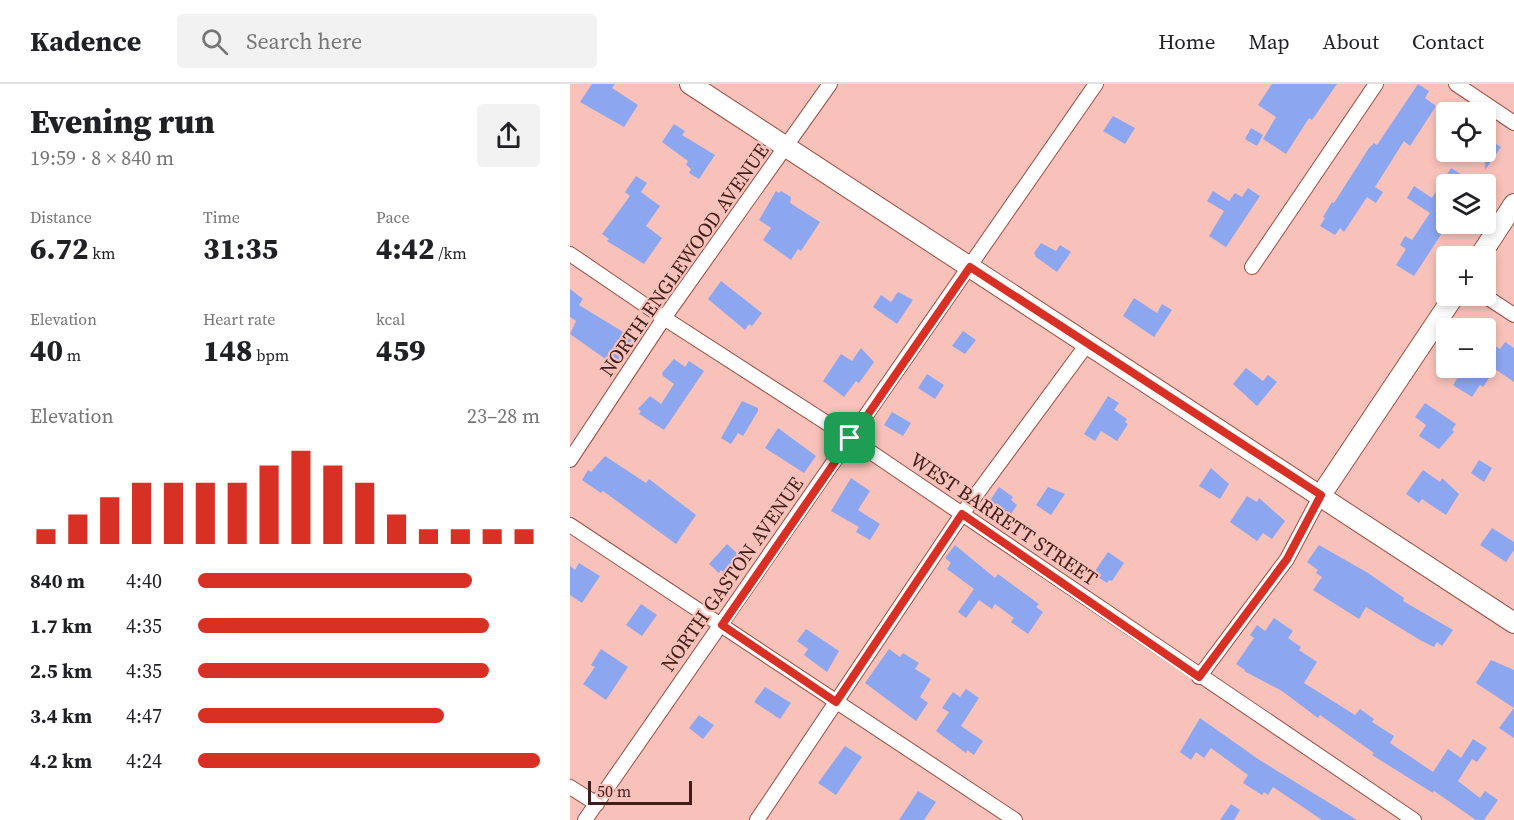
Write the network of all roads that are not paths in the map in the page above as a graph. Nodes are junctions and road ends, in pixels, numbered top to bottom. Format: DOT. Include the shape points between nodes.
graph roads {
  1 [pos="690,84"];
  2 [pos="830,84"];
  3 [pos="1096,84"];
  4 [pos="1376,84"];
  5 [pos="1456,84"];
  6 [pos="1514,123"];
  7 [pos="787,147"];
  8 [pos="1514,204"];
  9 [pos="1487,246"];
  10 [pos="570,254"];
  11 [pos="970,267"];
  12 [pos="1252,267"];
  13 [pos="1496,303"];
  14 [pos="1447,306"];
  15 [pos="1514,315"];
  16 [pos="664,318"];
  17 [pos="1088,343"];
  18 [pos="850,438"];
  19 [pos="570,460"];
  20 [pos="1321,495"];
  21 [pos="962,514"];
  22 [pos="570,525"];
  23 [pos="1514,623"];
  24 [pos="722,625"];
  25 [pos="1199,677"];
  26 [pos="836,702"];
  27 [pos="570,787"];
  28 [pos="597,804"];
  29 [pos="585,820"];
  30 [pos="757,820"];
  31 [pos="1015,820"];
  32 [pos="1414,820"];
  1 -- 7 [label="main road"];
  2 -- 7 [label="street, NORTH ENGLEWOOD AVENUE"];
  3 -- 11 [label="street, NORTH GASTON AVENUE"];
  4 -- 12 [label="street"];
  5 -- 6 [label="street"];
  7 -- 11 [label="main road"];
  7 -- 16 [label="street, NORTH ENGLEWOOD AVENUE"];
  8 -- 9 [label="main road"];
  10 -- 16 [label="street, WEST BARRETT STREET"];
  11 -- 17 [label="main road"];
  11 -- 18 [label="street, NORTH GASTON AVENUE"];
  13 -- 15 [label="street"];
  14 -- 20 [label="main road"];
  16 -- 18 [label="street, WEST BARRETT STREET"];
  16 -- 19 [label="street, NORTH ENGLEWOOD AVENUE"];
  17 -- 20 [label="main road"];
  17 -- 21 [label="street"];
  18 -- 21 [label="street, WEST BARRETT STREET"];
  18 -- 24 [label="street, NORTH GASTON AVENUE"];
  20 -- 23 [label="main road"];
  20 -- 25 [label="street" via="1287,559"];
  21 -- 25 [label="street, WEST BARRETT STREET"];
  21 -- 26 [label="street"];
  22 -- 24 [label="street"];
  24 -- 26 [label="street"];
  24 -- 28 [label="street, NORTH GASTON AVENUE"];
  25 -- 32 [label="street, WEST BARRETT STREET"];
  26 -- 30 [label="street"];
  26 -- 31 [label="street"];
  27 -- 28 [label="street"];
  28 -- 29 [label="street, NORTH GASTON AVENUE"];
}
